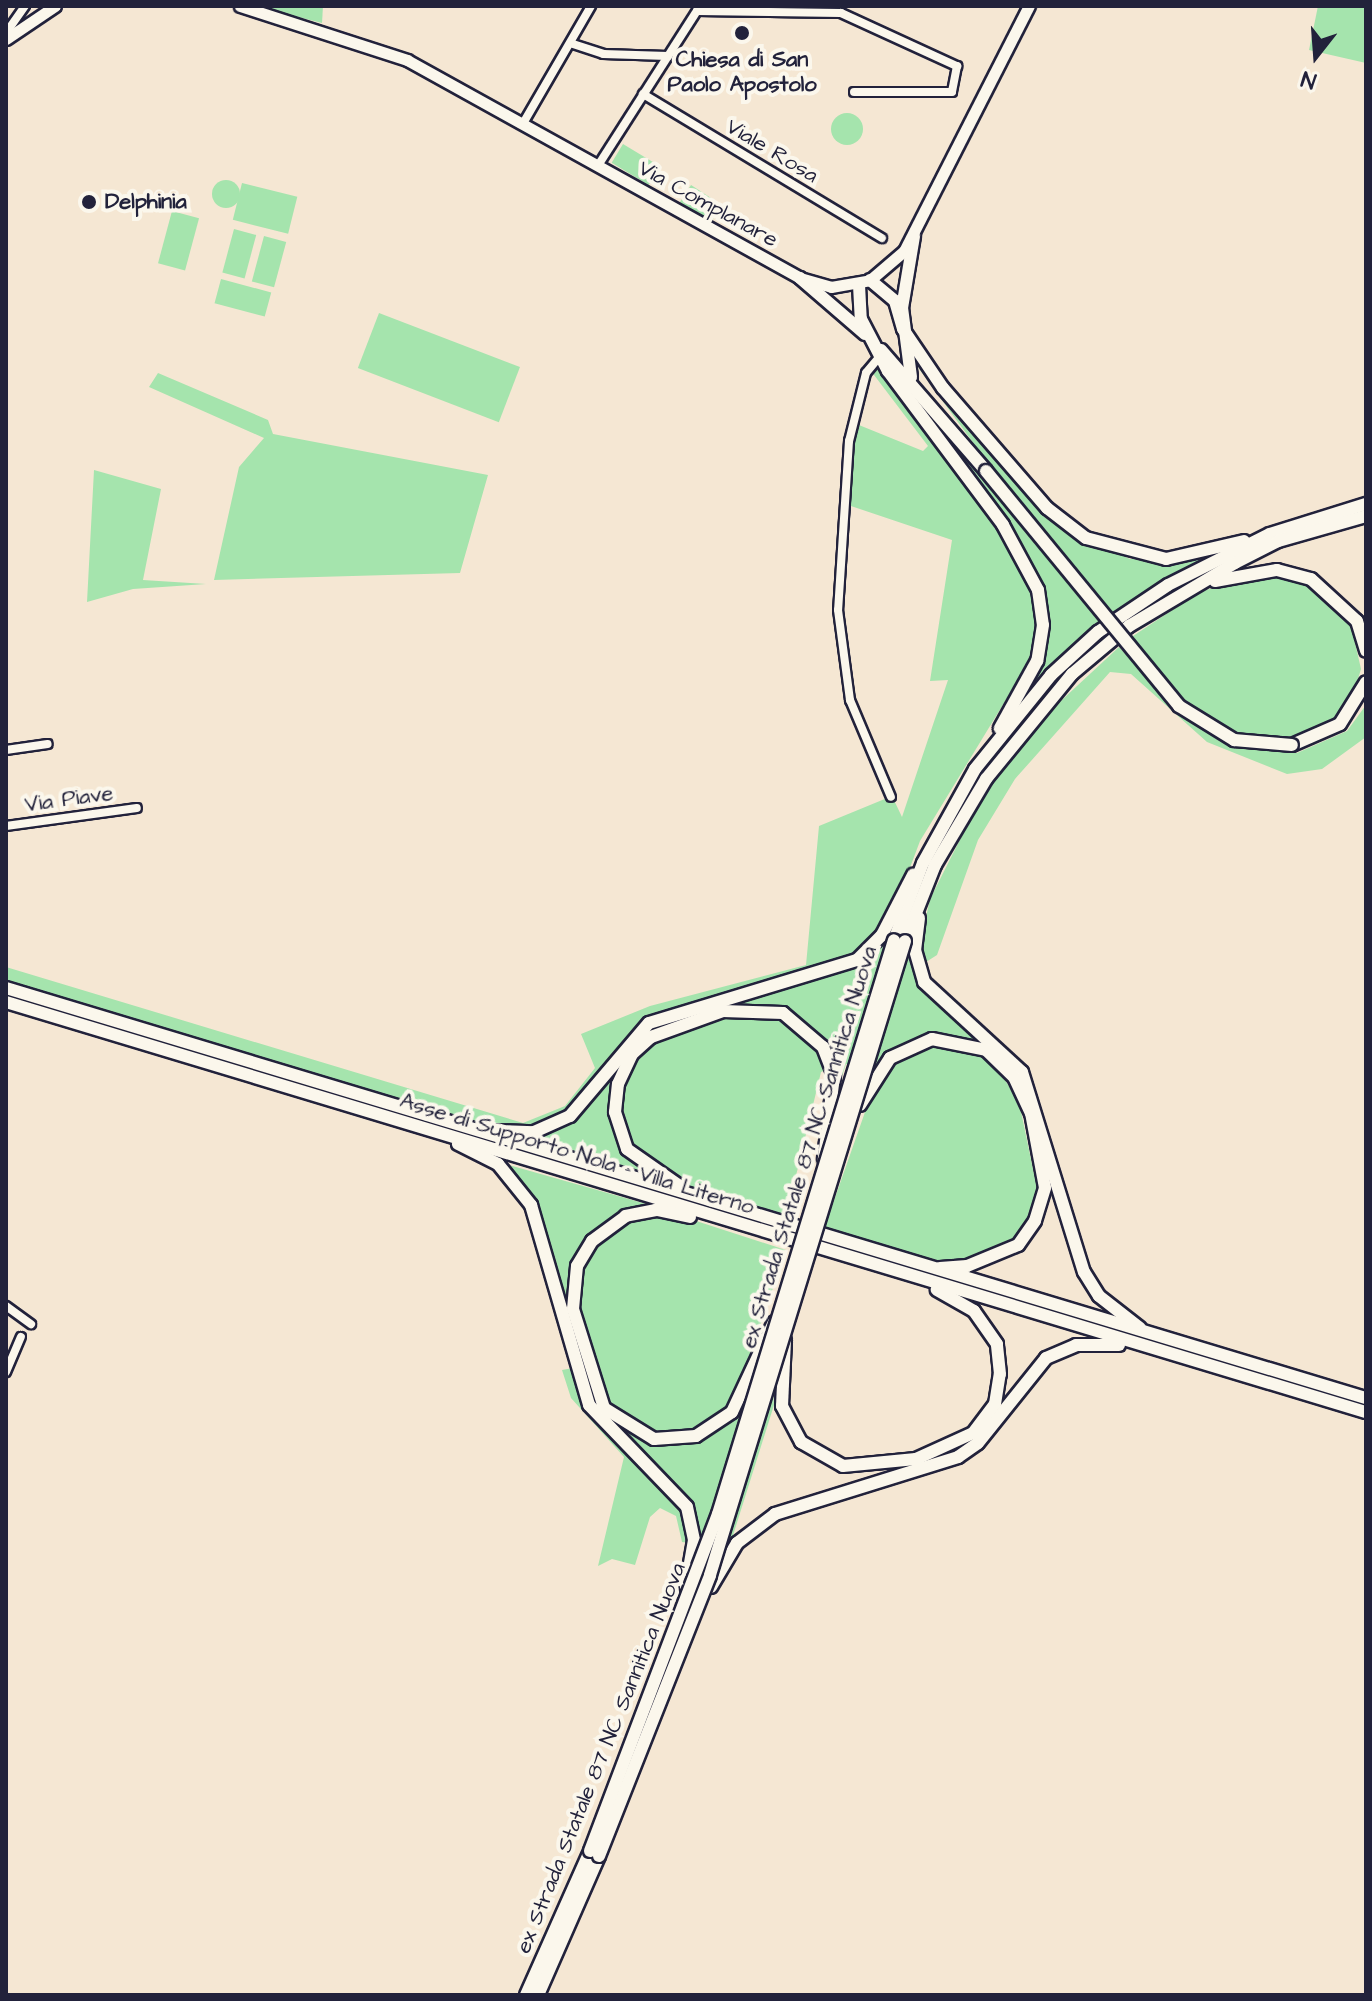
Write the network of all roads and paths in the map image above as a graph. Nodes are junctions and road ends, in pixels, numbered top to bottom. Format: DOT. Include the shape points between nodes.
graph roads {
  1 [pos="25,6"];
  2 [pos="55,6"];
  3 [pos="240,6"];
  4 [pos="591,6"];
  5 [pos="1029,6"];
  6 [pos="698,8"];
  7 [pos="6,36"];
  8 [pos="573,44"];
  9 [pos="668,56"];
  10 [pos="854,92"];
  11 [pos="643,94"];
  12 [pos="525,120"];
  13 [pos="599,164"];
  14 [pos="914,236"];
  15 [pos="882,238"];
  16 [pos="800,278"];
  17 [pos="865,283"];
  18 [pos="903,329"];
  19 [pos="872,341"];
  20 [pos="881,355"];
  21 [pos="912,380"];
  22 [pos="1366,504"];
  23 [pos="1366,516"];
  24 [pos="1270,534"];
  25 [pos="1196,585"];
  26 [pos="1366,651"];
  27 [pos="1366,682"];
  28 [pos="48,744"];
  29 [pos="6,750"];
  30 [pos="975,769"];
  31 [pos="891,797"];
  32 [pos="137,808"];
  33 [pos="6,826"];
  34 [pos="929,864"];
  35 [pos="894,938"];
  36 [pos="6,988"];
  37 [pos="6,1002"];
  38 [pos="386,1116"];
  39 [pos="459,1126"];
  40 [pos="847,1130"];
  41 [pos="1041,1137"];
  42 [pos="823,1164"];
  43 [pos="724,1207"];
  44 [pos="736,1224"];
  45 [pos="933,1268"];
  46 [pos="894,1271"];
  47 [pos="6,1306"];
  48 [pos="779,1312"];
  49 [pos="31,1324"];
  50 [pos="787,1325"];
  51 [pos="21,1337"];
  52 [pos="1167,1342"];
  53 [pos="581,1365"];
  54 [pos="1205,1366"];
  55 [pos="6,1372"];
  56 [pos="1366,1398"];
  57 [pos="1366,1412"];
  58 [pos="911,1468"];
  59 [pos="684,1629"];
  60 [pos="595,1853"];
  61 [pos="526,1995"];
  62 [pos="538,1995"];
  1 -- 7 [label="street"];
  2 -- 7 [label="main road"];
  3 -- 12 [label="main road, Via Complanare" via="368,44"];
  4 -- 8 [label="street"];
  5 -- 14 [label="main road"];
  6 -- 9 [label="street"];
  6 -- 10 [label="street" via="848,14 958,68 952,92"];
  8 -- 9 [label="street" via="603,54"];
  8 -- 12 [label="street"];
  9 -- 11 [label="street"];
  11 -- 13 [label="street"];
  11 -- 15 [label="street, Viale Rosa"];
  12 -- 13 [label="main road, Via Complanare"];
  13 -- 16 [label="main road, Via Complanare"];
  14 -- 17 [label="main road"];
  14 -- 18 [label="highway"];
  16 -- 17 [label="main road, Via Complanare"];
  16 -- 19 [label="highway"];
  17 -- 18 [label="highway" via="895,301"];
  17 -- 19 [label="highway" via="858,311"];
  18 -- 19 [label="highway" via="894,347"];
  18 -- 21 [label="highway"];
  18 -- 24 [label="highway" via="943,388 1047,508 1086,538 1166,559"];
  19 -- 20 [label="highway"];
  19 -- 21 [label="highway"];
  20 -- 30 [label="highway" via="1023,556 1042,607 1030,678"];
  20 -- 31 [label="street" via="863,380 849,441 838,610 850,700"];
  21 -- 27 [label="highway, bridge" via="1179,706 1234,740 1292,745 1340,724"];
  22 -- 24 [label="highway, ex Strada Statale 87 NC Sannitica Nuova"];
  23 -- 25 [label="highway, ex Strada Statale 87 NC Sannitica Nuova" via="1278,541"];
  24 -- 30 [label="highway, ex Strada Statale 87 NC Sannitica Nuova" via="1168,585 1098,632 1051,675"];
  25 -- 26 [label="highway" via="1250,571 1311,579 1357,621"];
  25 -- 34 [label="highway, ex Strada Statale 87 NC Sannitica Nuova" via="1129,626 1072,674 1011,742"];
  28 -- 29 [label="street"];
  30 -- 34 [label="highway, ex Strada Statale 87 NC Sannitica Nuova"];
  32 -- 33 [label="street, Via Piave"];
  34 -- 35 [label="highway, ex Strada Statale 87 NC Sannitica Nuova"];
  34 -- 35 [label="highway"];
  34 -- 41 [label="highway" via="915,950 934,996 1011,1056"];
  35 -- 39 [label="highway" via="857,960 816,975 691,1005 649,1023 584,1103 553,1126 518,1133"];
  35 -- 40 [label="highway, ex Strada Statale 87 NC Sannitica Nuova, bridge"];
  35 -- 42 [label="highway, ex Strada Statale 87 NC Sannitica Nuova, bridge"];
  36 -- 39 [label="highway, Asse di Supporto Nola - Villa Literno"];
  37 -- 38 [label="highway, Asse di Supporto Nola - Villa Literno"];
  38 -- 44 [label="highway, Asse di Supporto Nola - Villa Literno"];
  38 -- 53 [label="highway" via="471,1149 518,1183 531,1205"];
  39 -- 43 [label="highway, Asse di Supporto Nola - Villa Literno"];
  40 -- 41 [label="highway, bridge" via="890,1058 905,1047 951,1039 1001,1060"];
  40 -- 50 [label="highway, ex Strada Statale 87 NC Sannitica Nuova, bridge"];
  41 -- 45 [label="highway" via="1045,1188 1018,1245 967,1266"];
  41 -- 52 [label="highway" via="1084,1272 1125,1320"];
  42 -- 43 [label="highway, bridge" via="834,1076 809,1028 783,1013 747,1007 700,1017 632,1054 615,1112 627,1149 644,1166"];
  42 -- 48 [label="highway, ex Strada Statale 87 NC Sannitica Nuova, bridge"];
  43 -- 45 [label="highway, Asse di Supporto Nola - Villa Literno"];
  44 -- 46 [label="highway, Asse di Supporto Nola - Villa Literno"];
  44 -- 53 [label="highway" via="656,1210 602,1232 573,1282"];
  45 -- 52 [label="highway, Asse di Supporto Nola - Villa Literno"];
  46 -- 54 [label="highway, Asse di Supporto Nola - Villa Literno"];
  46 -- 58 [label="highway" via="974,1311 997,1344 1000,1374 995,1404 973,1433"];
  47 -- 49 [label="street"];
  48 -- 53 [label="highway, bridge" via="732,1412 696,1436 654,1439 624,1426 596,1394"];
  48 -- 59 [label="highway, ex Strada Statale 87 NC Sannitica Nuova, bridge"];
  50 -- 58 [label="highway, bridge" via="782,1406 801,1442 843,1466"];
  50 -- 59 [label="highway, ex Strada Statale 87 NC Sannitica Nuova, bridge"];
  51 -- 55 [label="street"];
  52 -- 56 [label="highway, Asse di Supporto Nola - Villa Literno"];
  53 -- 59 [label="highway, bridge" via="599,1420 687,1507 694,1540"];
  54 -- 57 [label="highway, Asse di Supporto Nola - Villa Literno"];
  54 -- 58 [label="highway" via="1112,1343 1076,1345 1046,1358 978,1443"];
  58 -- 59 [label="highway, bridge" via="805,1500 751,1529"];
  59 -- 60 [label="highway, ex Strada Statale 87 NC Sannitica Nuova, bridge"];
  60 -- 61 [label="highway, ex Strada Statale 87 NC Sannitica Nuova"];
  60 -- 62 [label="highway, ex Strada Statale 87 NC Sannitica Nuova"];
}
